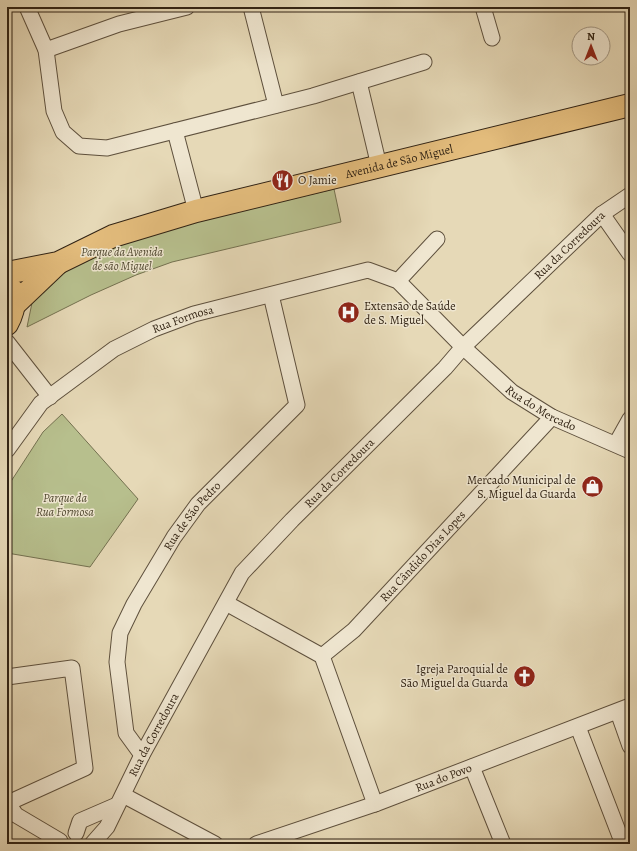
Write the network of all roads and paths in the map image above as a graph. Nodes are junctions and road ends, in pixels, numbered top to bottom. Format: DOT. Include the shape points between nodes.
graph roads {
  1 [pos="27,7"];
  2 [pos="187,7"];
  3 [pos="252,7"];
  4 [pos="482,7"];
  5 [pos="492,38"];
  6 [pos="46,50"];
  7 [pos="424,62"];
  8 [pos="359,82"];
  9 [pos="276,105"];
  10 [pos="630,105"];
  11 [pos="175,131"];
  12 [pos="379,166"];
  13 [pos="630,196"];
  14 [pos="196,210"];
  15 [pos="602,214"];
  16 [pos="437,239"];
  17 [pos="630,254"];
  18 [pos="58,263"];
  19 [pos="7,273"];
  20 [pos="7,279"];
  21 [pos="398,281"];
  22 [pos="271,294"];
  23 [pos="11,314"];
  24 [pos="7,342"];
  25 [pos="463,347"];
  26 [pos="50,397"];
  27 [pos="552,417"];
  28 [pos="630,419"];
  29 [pos="616,444"];
  30 [pos="7,450"];
  31 [pos="630,451"];
  32 [pos="226,603"];
  33 [pos="322,656"];
  34 [pos="7,677"];
  35 [pos="624,709"];
  36 [pos="578,727"];
  37 [pos="630,746"];
  38 [pos="142,755"];
  39 [pos="472,767"];
  40 [pos="120,800"];
  41 [pos="8,803"];
  42 [pos="375,804"];
  43 [pos="81,839"];
  44 [pos="59,842"];
  45 [pos="92,844"];
  46 [pos="215,844"];
  47 [pos="256,844"];
  48 [pos="503,844"];
  49 [pos="622,844"];
  1 -- 6 [label="street"];
  2 -- 6 [label="street" via="119,24"];
  3 -- 9 [label="street"];
  4 -- 5 [label="street"];
  6 -- 11 [label="street" via="54,111 63,132 79,146 107,148"];
  7 -- 8 [label="street"];
  8 -- 9 [label="street"];
  8 -- 12 [label="street"];
  9 -- 11 [label="street"];
  10 -- 12 [label="main road, Avenida de São Miguel"];
  11 -- 14 [label="street"];
  12 -- 14 [label="main road, Avenida de São Miguel"];
  13 -- 15 [label="street, Rua da Corredoura"];
  14 -- 18 [label="main road, Avenida de São Miguel" via="112,236"];
  15 -- 17 [label="street"];
  15 -- 25 [label="street, Rua da Corredoura"];
  16 -- 21 [label="street"];
  18 -- 19 [label="main road, Avenida de São Miguel"];
  18 -- 23 [label="main road, Avenida de São Miguel"];
  20 -- 23 [label="main road" via="14,293"];
  21 -- 22 [label="street, Rua Formosa" via="368,270"];
  21 -- 25 [label="street, Rua Formosa"];
  22 -- 26 [label="street, Rua Formosa" via="194,314 154,329 114,349"];
  22 -- 38 [label="street, Rua de São Pedro" via="297,405 198,504 174,536 120,633 117,662 126,733"];
  24 -- 26 [label="street"];
  25 -- 27 [label="street, Rua do Mercado" via="512,392"];
  25 -- 32 [label="street, Rua da Corredoura" via="255,558 242,573"];
  26 -- 30 [label="street, Rua Formosa" via="41,403"];
  27 -- 29 [label="street, Rua do Mercado"];
  27 -- 33 [label="street, Rua Cândido Dias Lopes" via="354,630"];
  28 -- 29 [label="street"];
  29 -- 31 [label="street, Rua do Mercado"];
  32 -- 33 [label="street"];
  32 -- 38 [label="street, Rua da Corredoura"];
  33 -- 42 [label="street"];
  34 -- 41 [label="street" via="72,668 85,768"];
  35 -- 36 [label="street, Rua do Povo"];
  35 -- 37 [label="street"];
  36 -- 39 [label="street, Rua do Povo"];
  36 -- 49 [label="street"];
  38 -- 40 [label="street, Rua da Corredoura"];
  39 -- 42 [label="street, Rua do Povo"];
  39 -- 48 [label="street"];
  40 -- 43 [label="street" via="80,821"];
  40 -- 45 [label="street, Rua da Corredoura" via="107,827"];
  40 -- 46 [label="street"];
  41 -- 44 [label="street" via="16,815"];
  42 -- 47 [label="street, Rua do Povo"];
  43 -- 44 [label="street" via="66,834"];
}
